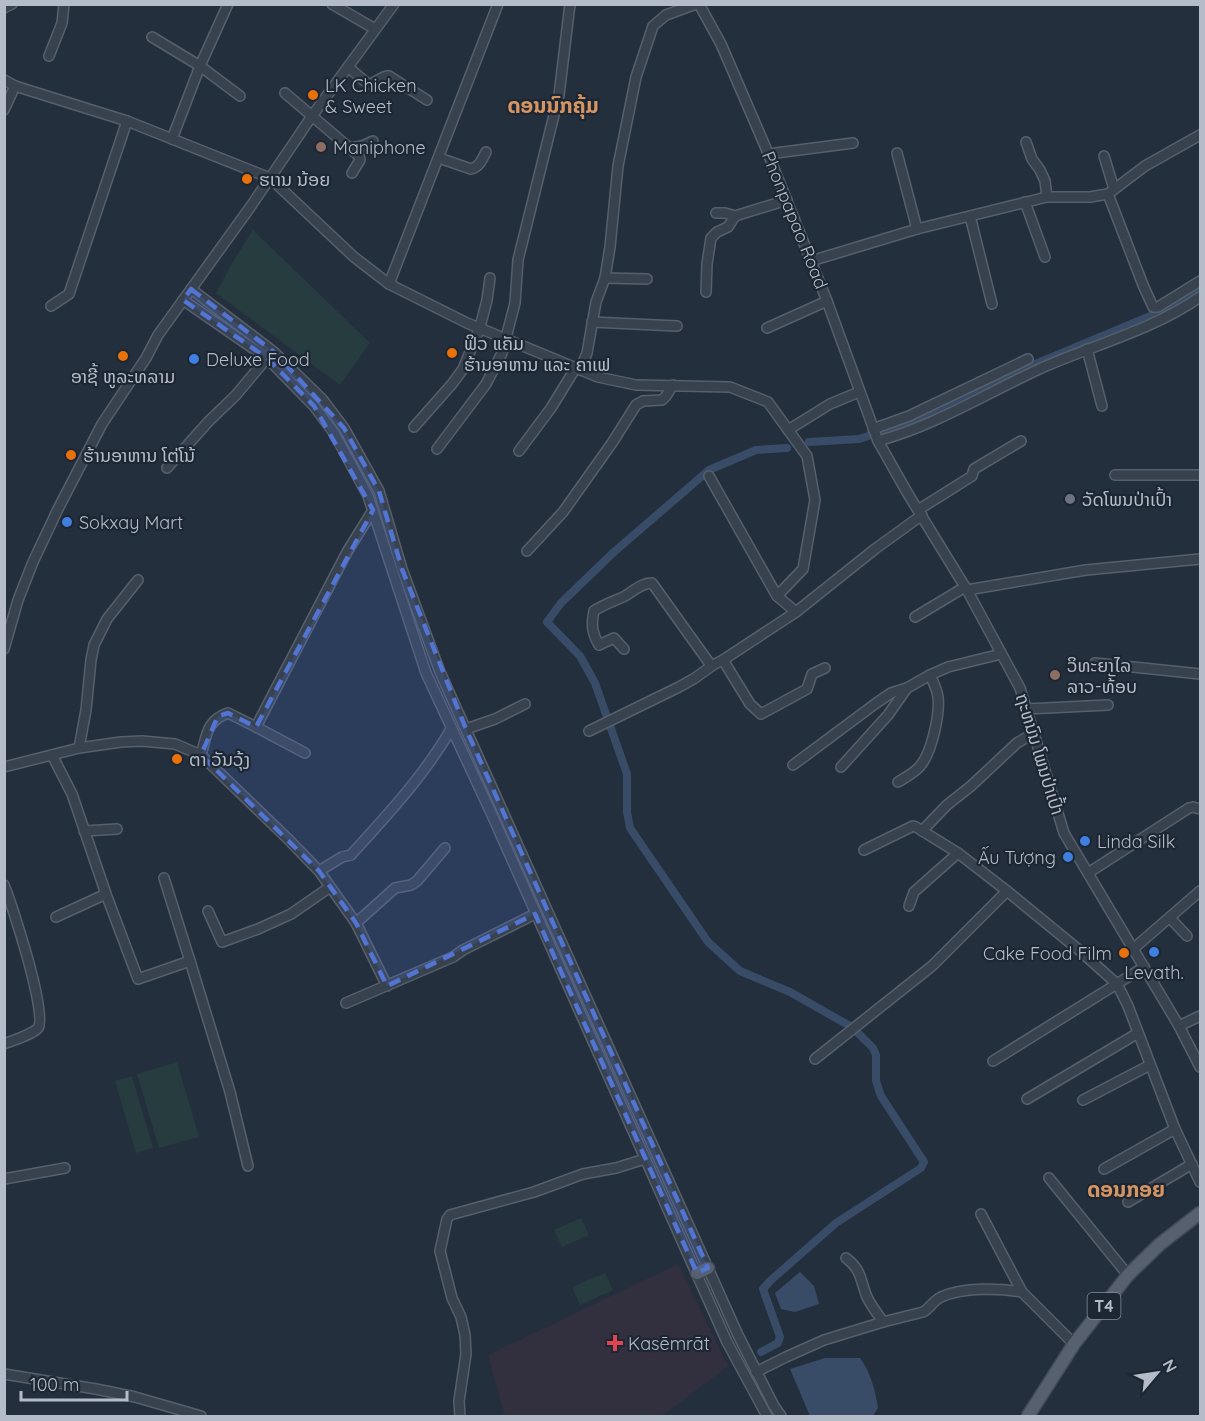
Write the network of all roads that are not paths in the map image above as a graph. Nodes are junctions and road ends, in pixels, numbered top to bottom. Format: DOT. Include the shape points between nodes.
graph roads {
  1 [pos="12,4"];
  2 [pos="64,4"];
  3 [pos="228,4"];
  4 [pos="332,4"];
  5 [pos="394,4"];
  6 [pos="498,4"];
  7 [pos="570,4"];
  8 [pos="697,4"];
  9 [pos="5,8"];
  10 [pos="375,29"];
  11 [pos="152,37"];
  12 [pos="49,57"];
  13 [pos="200,66"];
  14 [pos="348,67"];
  15 [pos="4,80"];
  16 [pos="15,86"];
  17 [pos="285,93"];
  18 [pos="240,96"];
  19 [pos="427,100"];
  20 [pos="4,110"];
  21 [pos="312,116"];
  22 [pos="127,121"];
  23 [pos="1200,135"];
  24 [pos="172,138"];
  25 [pos="373,141"];
  26 [pos="1026,142"];
  27 [pos="853,143"];
  28 [pos="350,148"];
  29 [pos="486,152"];
  30 [pos="897,153"];
  31 [pos="768,154"];
  32 [pos="1104,156"];
  33 [pos="439,158"];
  34 [pos="352,173"];
  35 [pos="270,178"];
  36 [pos="1111,191"];
  37 [pos="1047,197"];
  38 [pos="787,200"];
  39 [pos="1025,202"];
  40 [pos="716,213"];
  41 [pos="735,216"];
  42 [pos="970,216"];
  43 [pos="916,229"];
  44 [pos="1045,257"];
  45 [pos="811,261"];
  46 [pos="490,278"];
  47 [pos="605,278"];
  48 [pos="647,279"];
  49 [pos="1200,281"];
  50 [pos="389,284"];
  51 [pos="191,289"];
  52 [pos="706,292"];
  53 [pos="1200,297"];
  54 [pos="183,300"];
  55 [pos="827,301"];
  56 [pos="992,304"];
  57 [pos="51,306"];
  58 [pos="592,322"];
  59 [pos="480,327"];
  60 [pos="678,327"];
  61 [pos="767,328"];
  62 [pos="506,339"];
  63 [pos="1086,349"];
  64 [pos="267,358"];
  65 [pos="1028,359"];
  66 [pos="578,369"];
  67 [pos="672,385"];
  68 [pos="859,392"];
  69 [pos="1102,406"];
  70 [pos="414,426"];
  71 [pos="788,430"];
  72 [pos="875,434"];
  73 [pos="1021,441"];
  74 [pos="437,449"];
  75 [pos="519,451"];
  76 [pos="167,468"];
  77 [pos="1115,475"];
  78 [pos="709,476"];
  79 [pos="1200,476"];
  80 [pos="373,510"];
  81 [pos="920,512"];
  82 [pos="527,551"];
  83 [pos="1200,559"];
  84 [pos="138,580"];
  85 [pos="966,589"];
  86 [pos="777,596"];
  87 [pos="796,612"];
  88 [pos="915,617"];
  89 [pos="4,649"];
  90 [pos="624,649"];
  91 [pos="1001,654"];
  92 [pos="723,660"];
  93 [pos="1095,663"];
  94 [pos="713,665"];
  95 [pos="825,668"];
  96 [pos="1200,674"];
  97 [pos="930,675"];
  98 [pos="907,688"];
  99 [pos="525,704"];
  100 [pos="1108,705"];
  101 [pos="1026,709"];
  102 [pos="256,727"];
  103 [pos="451,729"];
  104 [pos="466,729"];
  105 [pos="589,731"];
  106 [pos="1034,733"];
  107 [pos="79,748"];
  108 [pos="305,753"];
  109 [pos="52,755"];
  110 [pos="201,755"];
  111 [pos="794,765"];
  112 [pos="4,767"];
  113 [pos="841,767"];
  114 [pos="898,782"];
  115 [pos="1200,809"];
  116 [pos="117,829"];
  117 [pos="84,831"];
  118 [pos="922,831"];
  119 [pos="445,848"];
  120 [pos="864,850"];
  121 [pos="958,853"];
  122 [pos="319,871"];
  123 [pos="1088,873"];
  124 [pos="164,878"];
  125 [pos="4,885"];
  126 [pos="330,887"];
  127 [pos="1007,891"];
  128 [pos="1200,891"];
  129 [pos="106,894"];
  130 [pos="909,906"];
  131 [pos="208,911"];
  132 [pos="535,914"];
  133 [pos="56,917"];
  134 [pos="1170,918"];
  135 [pos="356,923"];
  136 [pos="1187,936"];
  137 [pos="1134,949"];
  138 [pos="190,961"];
  139 [pos="1144,967"];
  140 [pos="1117,984"];
  141 [pos="387,986"];
  142 [pos="346,1004"];
  143 [pos="1200,1016"];
  144 [pos="1179,1026"];
  145 [pos="1138,1033"];
  146 [pos="4,1044"];
  147 [pos="815,1059"];
  148 [pos="993,1060"];
  149 [pos="1150,1065"];
  150 [pos="1200,1067"];
  151 [pos="1027,1099"];
  152 [pos="1083,1100"];
  153 [pos="1175,1129"];
  154 [pos="645,1159"];
  155 [pos="1192,1164"];
  156 [pos="248,1166"];
  157 [pos="65,1168"];
  158 [pos="1104,1169"];
  159 [pos="1049,1178"];
  160 [pos="4,1179"];
  161 [pos="1200,1182"];
  162 [pos="1128,1202"];
  163 [pos="1200,1213"];
  164 [pos="981,1214"];
  165 [pos="846,1258"];
  166 [pos="703,1270"];
  167 [pos="1128,1275"];
  168 [pos="1022,1292"];
  169 [pos="883,1322"];
  170 [pos="1074,1344"];
  171 [pos="756,1372"];
  172 [pos="4,1374"];
  173 [pos="201,1416"];
  174 [pos="460,1416"];
  175 [pos="767,1416"];
  176 [pos="781,1416"];
  177 [pos="1028,1416"];
  1 -- 9 [label="street"];
  2 -- 12 [label="street" via="62,23"];
  3 -- 13 [label="street"];
  4 -- 10 [label="street"];
  5 -- 10 [label="street"];
  6 -- 33 [label="street"];
  7 -- 62 [label="street" via="559,95 518,260 515,303"];
  8 -- 31 [label="street, Phonpapao Road" via="721,44"];
  8 -- 47 [label="street" via="666,15 653,26 636,77 618,166"];
  10 -- 14 [label="street"];
  11 -- 13 [label="street"];
  13 -- 18 [label="street"];
  13 -- 24 [label="street"];
  14 -- 19 [label="street" via="368,84 389,76"];
  14 -- 21 [label="street"];
  15 -- 16 [label="street"];
  16 -- 20 [label="street"];
  16 -- 22 [label="street"];
  17 -- 21 [label="street"];
  21 -- 28 [label="street"];
  21 -- 35 [label="street"];
  22 -- 24 [label="street"];
  22 -- 57 [label="street" via="69,294"];
  23 -- 36 [label="street" via="1145,166"];
  24 -- 35 [label="street"];
  25 -- 28 [label="street"];
  26 -- 37 [label="street" via="1044,178"];
  27 -- 31 [label="street"];
  28 -- 34 [label="street" via="360,159"];
  29 -- 33 [label="street" via="476,168 471,169"];
  30 -- 43 [label="street"];
  31 -- 38 [label="street, Phonpapao Road"];
  32 -- 36 [label="street"];
  33 -- 50 [label="street"];
  35 -- 50 [label="street" via="354,257"];
  35 -- 51 [label="street"];
  36 -- 37 [label="street" via="1089,197"];
  36 -- 49 [label="street" via="1153,307"];
  37 -- 39 [label="street"];
  38 -- 41 [label="street"];
  38 -- 45 [label="street, Phonpapao Road"];
  39 -- 42 [label="street"];
  39 -- 44 [label="street"];
  40 -- 41 [label="street"];
  41 -- 52 [label="street" via="728,227 711,238"];
  42 -- 43 [label="street"];
  42 -- 56 [label="street"];
  43 -- 45 [label="street"];
  45 -- 55 [label="street, Phonpapao Road"];
  46 -- 59 [label="street"];
  47 -- 48 [label="street"];
  47 -- 58 [label="street"];
  50 -- 59 [label="street"];
  51 -- 54 [label="street"];
  51 -- 104 [label="street" via="274,352 323,400 344,428 379,491 402,569"];
  53 -- 63 [label="street" via="1168,316"];
  54 -- 64 [label="street"];
  54 -- 89 [label="street" via="102,424 72,480 33,561"];
  55 -- 61 [label="street"];
  55 -- 68 [label="street, Phonpapao Road"];
  58 -- 60 [label="street"];
  58 -- 66 [label="street" via="587,353"];
  59 -- 62 [label="street"];
  59 -- 70 [label="street" via="463,369"];
  62 -- 66 [label="street"];
  62 -- 74 [label="street" via="486,384"];
  63 -- 69 [label="street"];
  63 -- 72 [label="street" via="903,434"];
  64 -- 76 [label="street"];
  64 -- 80 [label="street" via="314,406 334,433"];
  65 -- 72 [label="street"];
  66 -- 67 [label="street" via="636,385"];
  66 -- 75 [label="street"];
  67 -- 71 [label="street" via="730,387 768,402"];
  67 -- 82 [label="street" via="662,400 636,405 563,512"];
  68 -- 71 [label="street" via="830,404"];
  68 -- 72 [label="street, Phonpapao Road"];
  71 -- 86 [label="street" via="807,456 815,500 803,569"];
  72 -- 81 [label="street, ຖະຫນົນ ໂພນປ່າເປົ້າ"];
  73 -- 81 [label="street" via="975,468 972,476"];
  77 -- 79 [label="street"];
  78 -- 86 [label="street"];
  80 -- 102 [label="street"];
  80 -- 103 [label="street" via="426,673"];
  81 -- 85 [label="street, ຖະຫນົນ ໂພນປ່າເປົ້າ"];
  81 -- 87 [label="street"];
  83 -- 85 [label="street" via="1086,570"];
  84 -- 107 [label="street" via="107,619 94,645"];
  85 -- 88 [label="street"];
  85 -- 91 [label="street, ຖະຫນົນ ໂພນປ່າເປົ້າ"];
  86 -- 87 [label="street"];
  87 -- 92 [label="street"];
  90 -- 94 [label="street" via="614,638 599,645 593,635 594,611 652,583"];
  91 -- 97 [label="street"];
  91 -- 101 [label="street, ຖະຫນົນ ໂພນປ່າເປົ້າ" via="1020,688"];
  92 -- 94 [label="street"];
  92 -- 95 [label="street" via="750,704 761,714 807,688 812,674"];
  93 -- 96 [label="street"];
  94 -- 105 [label="street" via="679,687"];
  97 -- 98 [label="street"];
  97 -- 114 [label="street" via="938,694 939,715 930,747 922,765"];
  98 -- 111 [label="street" via="891,693"];
  98 -- 113 [label="street" via="888,716"];
  99 -- 104 [label="street"];
  100 -- 101 [label="street"];
  101 -- 106 [label="street, ຖະຫນົນ ໂພນປ່າເປົ້າ"];
  102 -- 108 [label="street"];
  102 -- 110 [label="street" via="228,713 218,716 211,724"];
  103 -- 122 [label="street" via="400,801 351,855"];
  103 -- 132 [label="street"];
  104 -- 166 [label="street"];
  106 -- 118 [label="street" via="1017,743"];
  106 -- 123 [label="street, ຖະຫນົນ ໂພນປ່າເປົ້າ" via="1064,833"];
  107 -- 109 [label="street"];
  107 -- 110 [label="street" via="142,741 175,744"];
  109 -- 112 [label="street"];
  109 -- 117 [label="street" via="72,794"];
  110 -- 122 [label="street"];
  115 -- 123 [label="street" via="1188,808"];
  116 -- 117 [label="street"];
  117 -- 129 [label="street"];
  118 -- 120 [label="street" via="913,826"];
  118 -- 121 [label="street"];
  119 -- 135 [label="street" via="417,880 395,888"];
  121 -- 127 [label="street"];
  121 -- 130 [label="street" via="920,886"];
  122 -- 126 [label="street"];
  123 -- 137 [label="street, ຖະຫນົນ ໂພນປ່າເປົ້າ"];
  124 -- 138 [label="street"];
  125 -- 146 [label="street" via="39,1001 40,1020 33,1032"];
  126 -- 131 [label="street" via="291,914 222,942"];
  126 -- 135 [label="street"];
  127 -- 140 [label="street"];
  127 -- 147 [label="street" via="932,966"];
  128 -- 134 [label="street"];
  129 -- 133 [label="street"];
  129 -- 138 [label="street" via="138,979"];
  132 -- 141 [label="street"];
  132 -- 154 [label="street"];
  134 -- 136 [label="street"];
  134 -- 137 [label="street"];
  135 -- 141 [label="street"];
  137 -- 139 [label="street, ຖະຫນົນ ໂພນປ່າເປົ້າ"];
  138 -- 156 [label="street"];
  139 -- 140 [label="street"];
  139 -- 144 [label="street, ຖະຫນົນ ໂພນປ່າເປົ້າ"];
  140 -- 145 [label="street"];
  140 -- 148 [label="street"];
  141 -- 142 [label="street"];
  143 -- 144 [label="street"];
  144 -- 150 [label="street, ຖະຫນົນ ໂພນປ່າເປົ້າ"];
  145 -- 149 [label="street"];
  145 -- 151 [label="street"];
  149 -- 152 [label="street"];
  149 -- 153 [label="street"];
  153 -- 155 [label="street"];
  153 -- 158 [label="street"];
  154 -- 166 [label="street"];
  154 -- 174 [label="street" via="583,1174 447,1219 440,1251 465,1335"];
  155 -- 161 [label="street"];
  155 -- 162 [label="street"];
  157 -- 160 [label="street"];
  159 -- 167 [label="street"];
  163 -- 167 [label="main road, T4"];
  164 -- 168 [label="street"];
  165 -- 169 [label="street" via="861,1277 868,1299"];
  166 -- 171 [label="street"];
  166 -- 175 [label="street" via="728,1342"];
  167 -- 170 [label="main road, T4"];
  168 -- 169 [label="street" via="962,1292 941,1297 923,1312"];
  168 -- 170 [label="street"];
  169 -- 171 [label="street" via="824,1340"];
  170 -- 177 [label="main road, T4"];
  171 -- 176 [label="street"];
  172 -- 173 [label="street" via="135,1397"];
}
